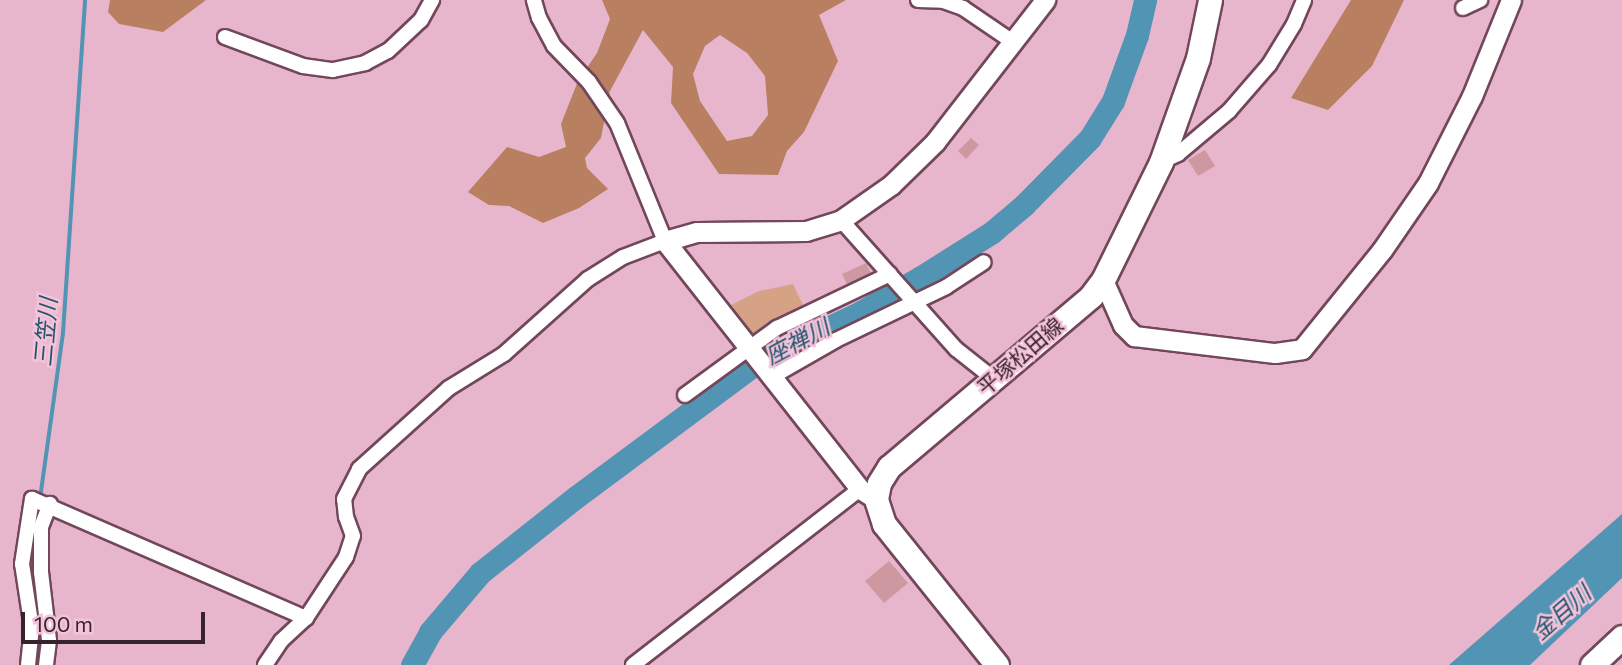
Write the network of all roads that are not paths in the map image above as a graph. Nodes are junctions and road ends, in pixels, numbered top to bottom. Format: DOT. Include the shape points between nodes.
graph roads {
  1 [pos="432,0"];
  2 [pos="534,0"];
  3 [pos="918,0"];
  4 [pos="1045,0"];
  5 [pos="1210,0"];
  6 [pos="1304,0"];
  7 [pos="1480,0"];
  8 [pos="1511,0"];
  9 [pos="1463,8"];
  10 [pos="225,37"];
  11 [pos="1013,42"];
  12 [pos="1161,162"];
  13 [pos="841,220"];
  14 [pos="665,241"];
  15 [pos="984,262"];
  16 [pos="890,274"];
  17 [pos="1103,280"];
  18 [pos="915,302"];
  19 [pos="750,350"];
  20 [pos="770,378"];
  21 [pos="994,379"];
  22 [pos="685,395"];
  23 [pos="868,494"];
  24 [pos="50,504"];
  25 [pos="306,618"];
  26 [pos="1622,637"];
  27 [pos="28,665"];
  28 [pos="46,665"];
  29 [pos="265,665"];
  30 [pos="633,665"];
  31 [pos="997,665"];
  32 [pos="1592,665"];
  1 -- 10 [label="street" via="421,20 388,51 365,63 333,70 303,66"];
  2 -- 14 [label="street" via="554,46 589,82 617,123"];
  3 -- 11 [label="street" via="963,8"];
  4 -- 11 [label="street"];
  5 -- 12 [label="main road, 平塚松田線" via="1198,58"];
  6 -- 12 [label="street" via="1269,65 1229,111 1178,154"];
  7 -- 9 [label="street"];
  8 -- 17 [label="street" via="1472,96 1428,183 1382,250 1302,349 1275,353 1134,336 1123,325"];
  11 -- 13 [label="street" via="926,152 891,186"];
  12 -- 17 [label="main road, 平塚松田線"];
  13 -- 14 [label="street" via="806,231 697,232"];
  13 -- 16 [label="street"];
  14 -- 19 [label="street"];
  14 -- 25 [label="street" via="623,257 588,279 504,354 449,388 359,469 344,499 353,536 346,557"];
  15 -- 18 [label="street"];
  16 -- 18 [label="street"];
  16 -- 19 [label="street" via="778,328"];
  17 -- 21 [label="main road, 平塚松田線" via="1091,296"];
  18 -- 20 [label="street"];
  18 -- 21 [label="street" via="956,349"];
  19 -- 20 [label="street"];
  19 -- 22 [label="street"];
  20 -- 23 [label="street"];
  21 -- 23 [label="main road, 平塚松田線" via="888,467"];
  23 -- 30 [label="street"];
  23 -- 31 [label="main road" via="884,524"];
  24 -- 25 [label="street"];
  24 -- 27 [label="street" via="32,499 22,564 32,629"];
  24 -- 28 [label="street" via="41,527 49,640"];
  25 -- 29 [label="street" via="281,641"];
  26 -- 32 [label="main road"];
}
